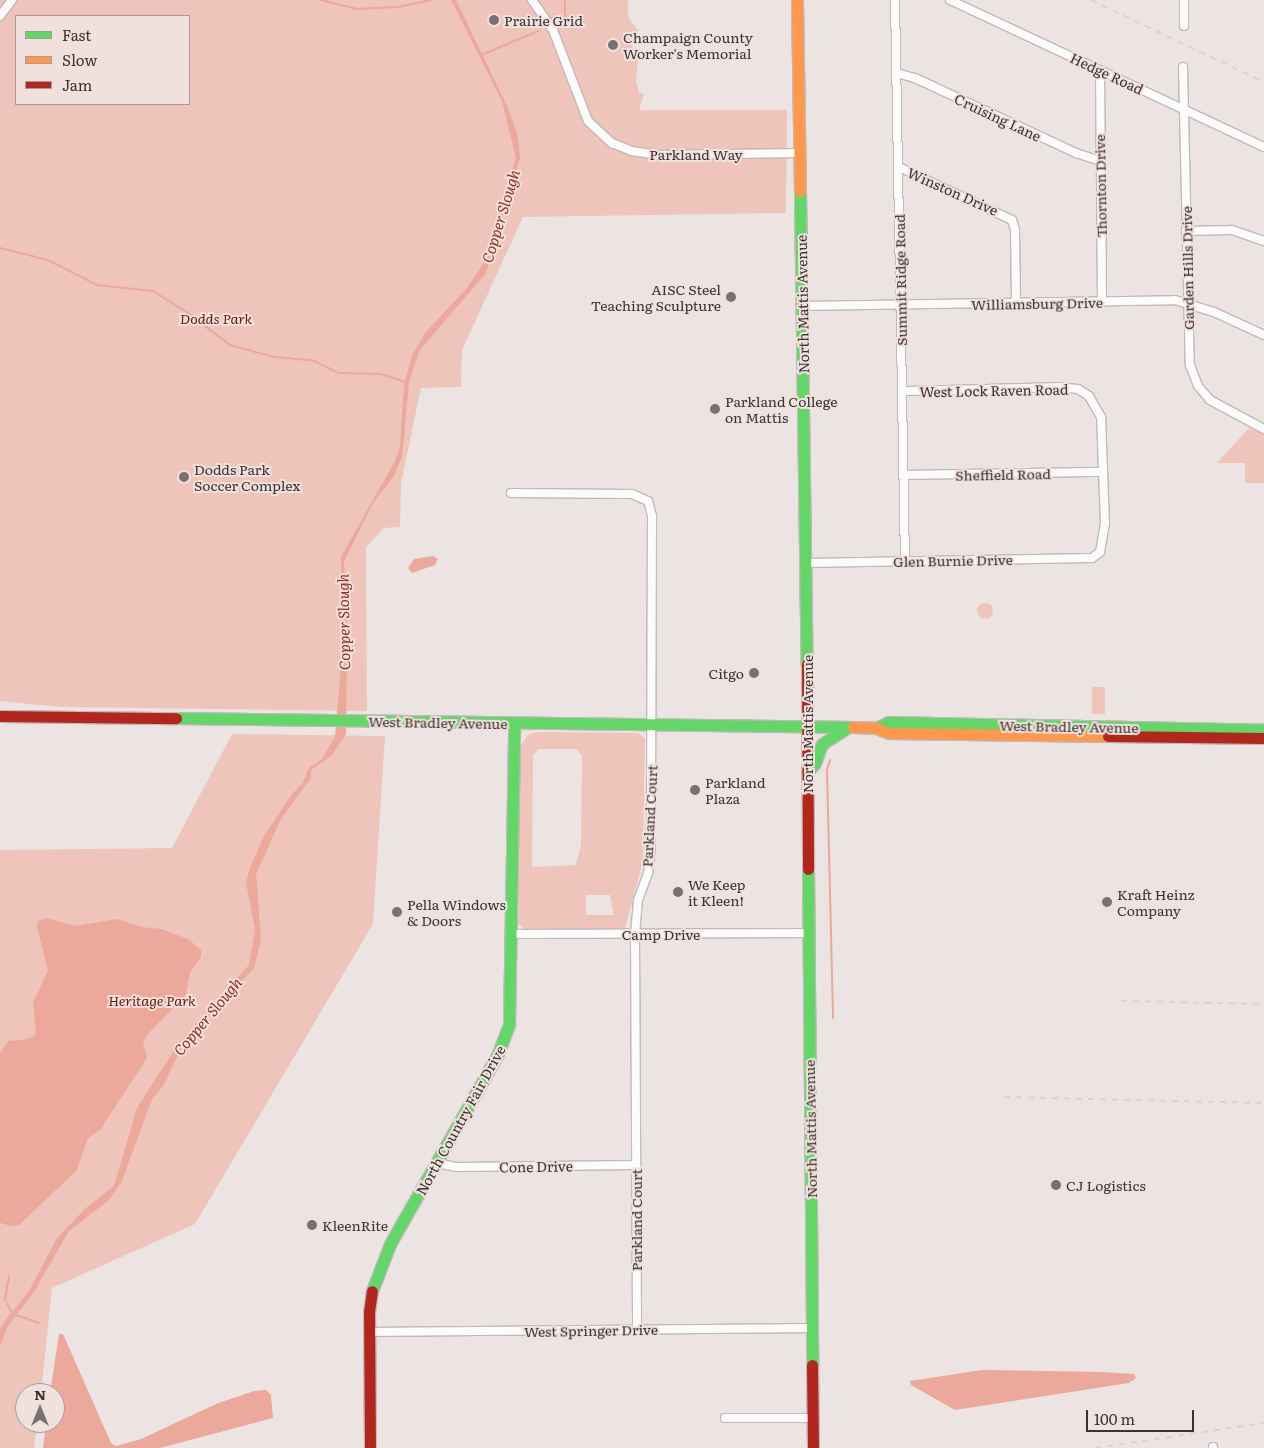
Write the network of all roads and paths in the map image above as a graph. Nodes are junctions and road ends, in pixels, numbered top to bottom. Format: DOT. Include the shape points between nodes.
graph roads {
  1 [pos="12,0"];
  2 [pos="532,0"];
  3 [pos="797,0"];
  4 [pos="895,0"];
  5 [pos="950,0"];
  6 [pos="1184,0"];
  7 [pos="0,16"];
  8 [pos="1184,26"];
  9 [pos="1183,67"];
  10 [pos="1100,70"];
  11 [pos="897,73"];
  12 [pos="1184,110"];
  13 [pos="1264,147"];
  14 [pos="799,153"];
  15 [pos="1100,160"];
  16 [pos="899,167"];
  17 [pos="1186,231"];
  18 [pos="1264,241"];
  19 [pos="1102,302"];
  20 [pos="1188,302"];
  21 [pos="1016,303"];
  22 [pos="900,304"];
  23 [pos="802,306"];
  24 [pos="1264,335"];
  25 [pos="902,391"];
  26 [pos="1264,429"];
  27 [pos="1103,472"];
  28 [pos="904,475"];
  29 [pos="511,493"];
  30 [pos="905,560"];
  31 [pos="806,563"];
  32 [pos="0,716"];
  33 [pos="514,723"];
  34 [pos="652,724"];
  35 [pos="808,727"];
  36 [pos="848,727"];
  37 [pos="876,728"];
  38 [pos="1264,730"];
  39 [pos="1264,738"];
  40 [pos="807,772"];
  41 [pos="809,933"];
  42 [pos="513,934"];
  43 [pos="636,934"];
  44 [pos="436,1163"];
  45 [pos="636,1165"];
  46 [pos="812,1328"];
  47 [pos="637,1330"];
  48 [pos="369,1332"];
  49 [pos="725,1418"];
  50 [pos="812,1418"];
  51 [pos="370,1448"];
  52 [pos="813,1448"];
  1 -- 7 [label="street"];
  2 -- 14 [label="street, Parkland Way" via="553,30 588,121 612,143 632,151 657,155"];
  3 -- 14 [label="main road, North Mattis Avenue"];
  4 -- 11 [label="street, Summit Ridge Road"];
  5 -- 10 [label="street, Hedge Road"];
  6 -- 8 [label="street"];
  9 -- 12 [label="street, Garden Hills Drive"];
  10 -- 12 [label="street, Hedge Road"];
  10 -- 15 [label="street, Thornton Drive"];
  11 -- 15 [label="street, Cruising Lane" via="915,78 1076,153"];
  11 -- 16 [label="street, Summit Ridge Road"];
  12 -- 13 [label="street, Hedge Road"];
  12 -- 17 [label="street, Garden Hills Drive"];
  14 -- 23 [label="main road, North Mattis Avenue"];
  15 -- 19 [label="street, Thornton Drive"];
  16 -- 21 [label="street, Winston Drive" via="1012,220 1015,230"];
  16 -- 22 [label="street, Summit Ridge Road"];
  17 -- 18 [label="street" via="1232,230"];
  17 -- 20 [label="street, Garden Hills Drive"];
  19 -- 20 [label="street, Williamsburg Drive"];
  19 -- 21 [label="street, Williamsburg Drive"];
  20 -- 24 [label="street, Williamsburg Drive"];
  20 -- 26 [label="street, Garden Hills Drive" via="1188,353 1198,386 1217,406"];
  21 -- 22 [label="street, Williamsburg Drive"];
  22 -- 23 [label="street, Williamsburg Drive"];
  22 -- 25 [label="street, Summit Ridge Road"];
  23 -- 31 [label="main road, North Mattis Avenue"];
  25 -- 27 [label="street, West Lock Raven Road" via="1060,387 1086,393 1101,417"];
  25 -- 28 [label="street, Summit Ridge Road"];
  27 -- 28 [label="street, Sheffield Road"];
  27 -- 30 [label="street, Glen Burnie Drive" via="1105,524 1099,554 1092,558"];
  28 -- 30 [label="street, Summit Ridge Road"];
  29 -- 34 [label="street, Parkland Court" via="632,494 648,501 652,516"];
  30 -- 31 [label="street, Glen Burnie Drive"];
  31 -- 35 [label="main road, North Mattis Avenue"];
  32 -- 33 [label="main road, West Bradley Avenue"];
  33 -- 34 [label="main road, West Bradley Avenue"];
  33 -- 42 [label="main road, North Country Fair Drive"];
  34 -- 35 [label="main road, West Bradley Avenue"];
  34 -- 43 [label="street, Parkland Court" via="650,862 638,900"];
  35 -- 36 [label="main road, West Bradley Avenue"];
  35 -- 40 [label="main road, North Mattis Avenue"];
  36 -- 37 [label="main road, West Bradley Avenue"];
  36 -- 40 [label="main road" via="822,744 815,763"];
  37 -- 38 [label="main road, West Bradley Avenue" via="889,722"];
  37 -- 39 [label="main road, West Bradley Avenue" via="889,733"];
  40 -- 41 [label="main road, North Mattis Avenue"];
  41 -- 43 [label="street, Camp Drive"];
  41 -- 46 [label="main road, North Mattis Avenue"];
  42 -- 43 [label="street, Camp Drive"];
  42 -- 44 [label="main road, North Country Fair Drive" via="512,1006 504,1040"];
  43 -- 45 [label="street, Parkland Court"];
  44 -- 45 [label="street, Cone Drive" via="456,1167"];
  44 -- 48 [label="main road, North Country Fair Drive" via="381,1262 372,1294"];
  45 -- 47 [label="street, Parkland Court"];
  46 -- 47 [label="street, West Springer Drive"];
  46 -- 50 [label="main road, North Mattis Avenue"];
  47 -- 48 [label="street, West Springer Drive"];
  48 -- 51 [label="main road, North Country Fair Drive"];
  49 -- 50 [label="street"];
  50 -- 52 [label="main road, North Mattis Avenue"];
}
